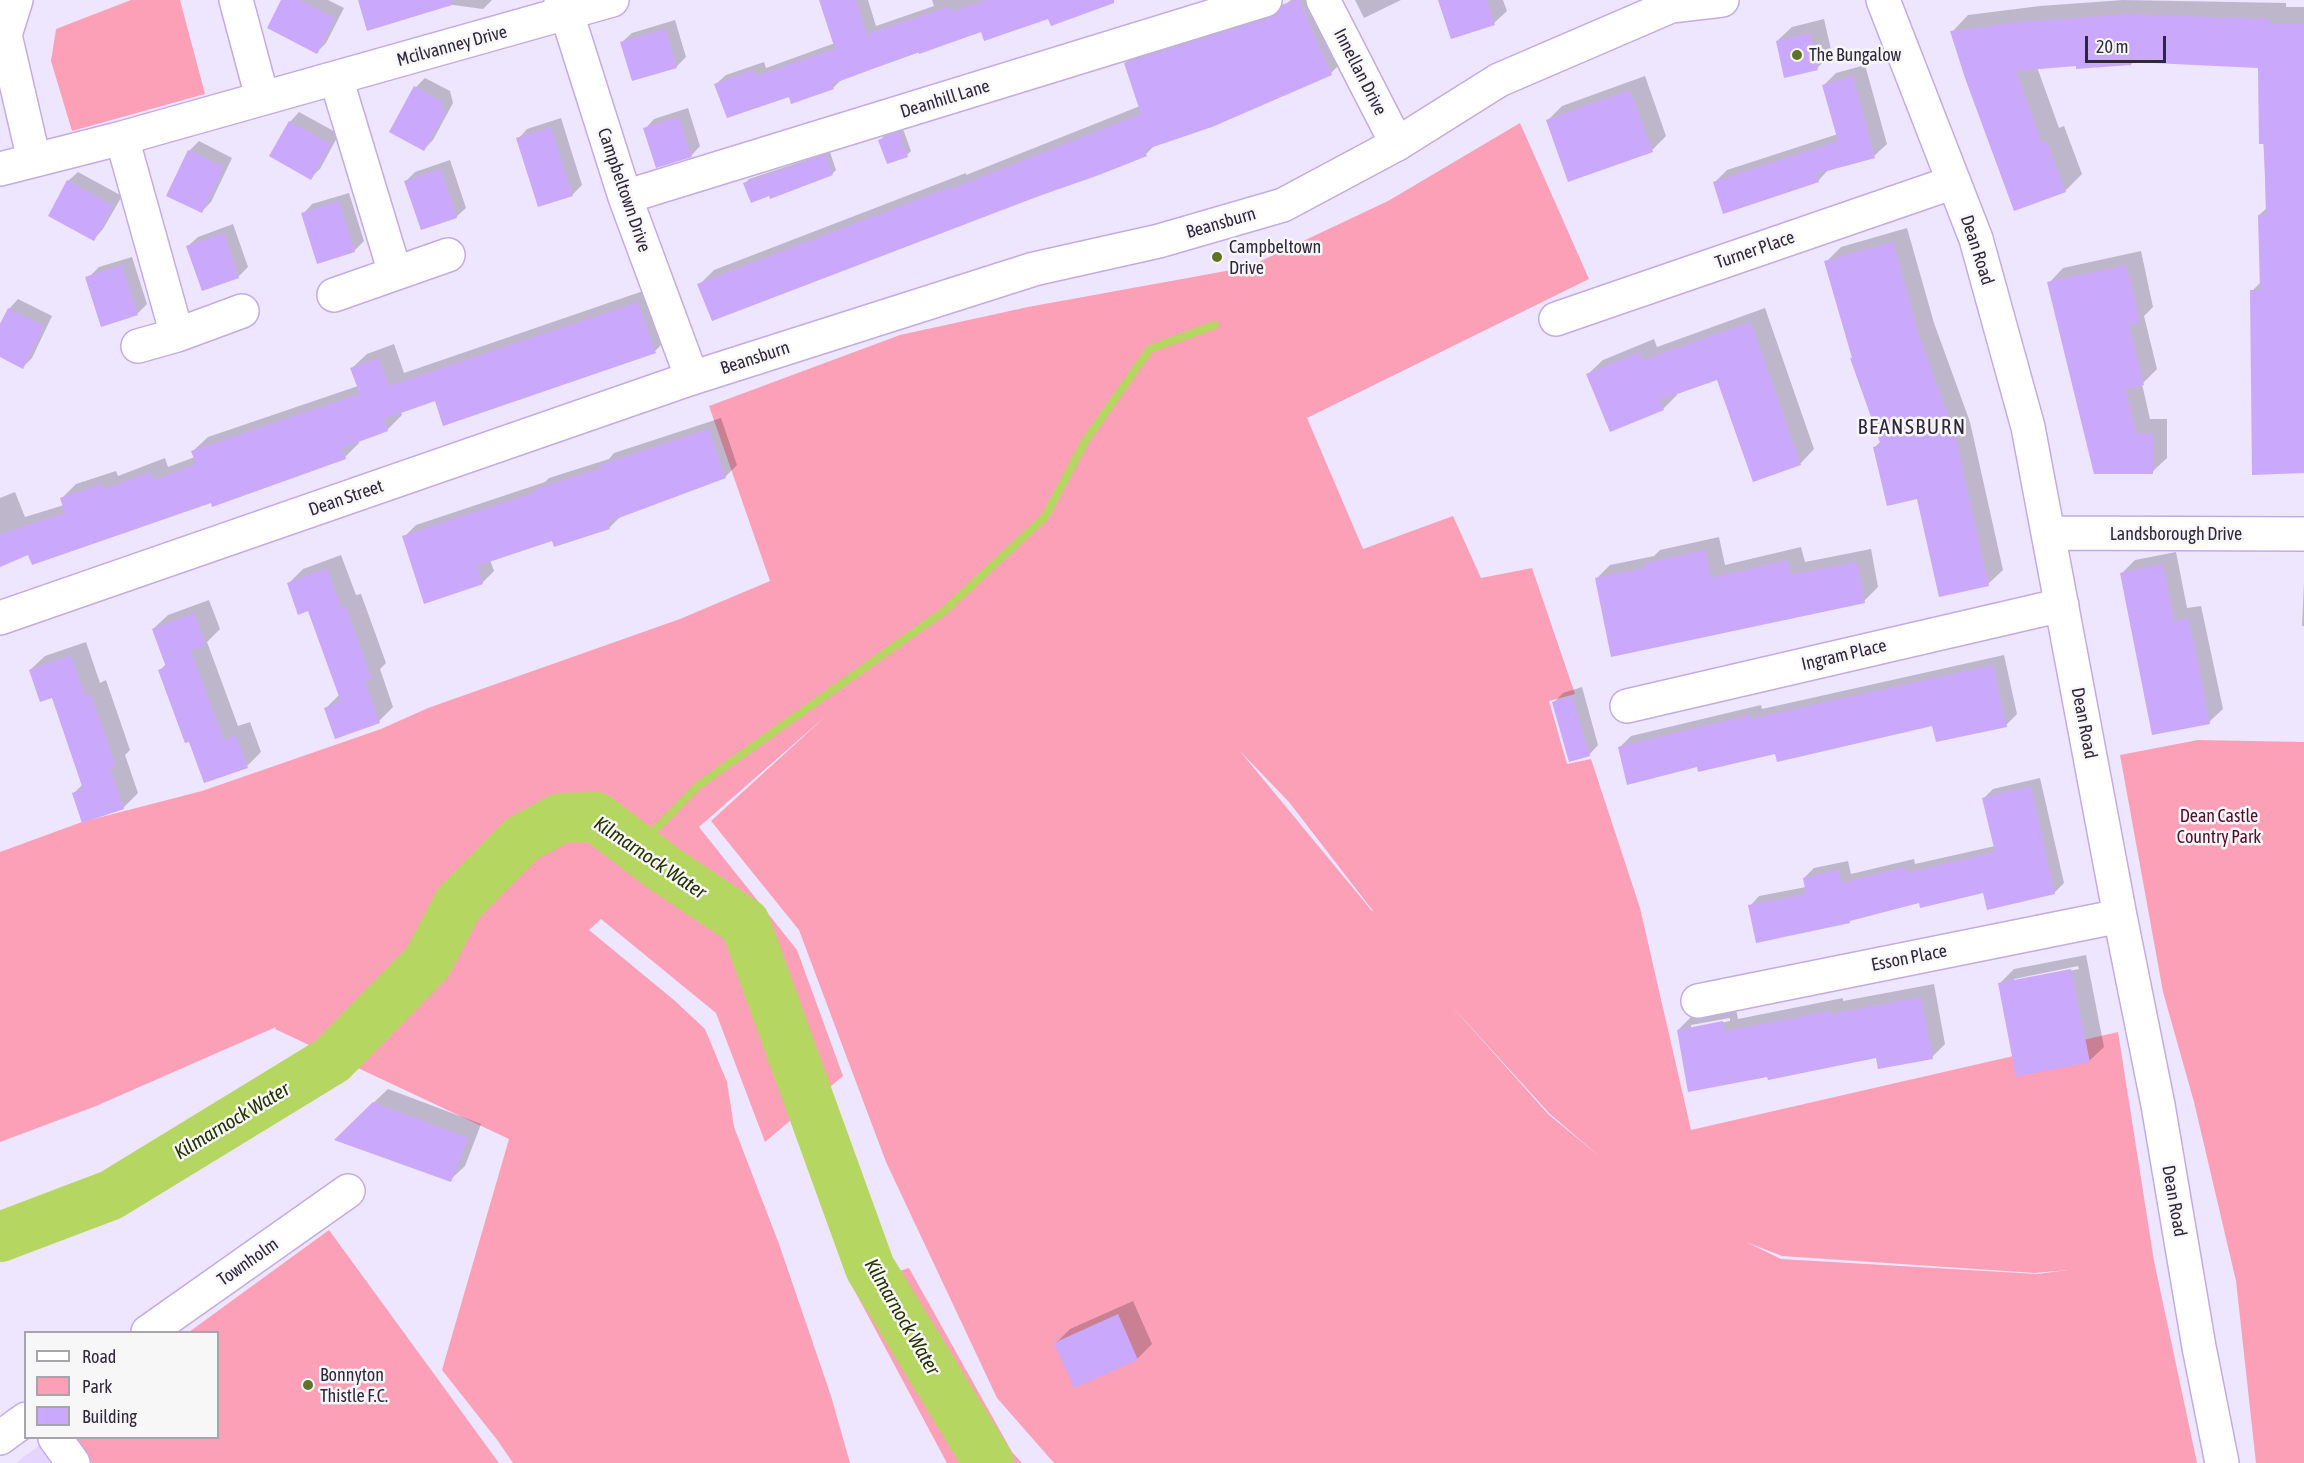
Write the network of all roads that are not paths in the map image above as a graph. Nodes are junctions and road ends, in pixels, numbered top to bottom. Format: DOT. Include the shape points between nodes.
graph roads {
  1 [pos="16,0"];
  2 [pos="236,0"];
  3 [pos="612,0"];
  4 [pos="1265,0"];
  5 [pos="1323,0"];
  6 [pos="1722,0"];
  7 [pos="1883,0"];
  8 [pos="564,7"];
  9 [pos="336,78"];
  10 [pos="262,97"];
  11 [pos="123,138"];
  12 [pos="1397,144"];
  13 [pos="34,160"];
  14 [pos="0,169"];
  15 [pos="1954,182"];
  16 [pos="625,197"];
  17 [pos="448,255"];
  18 [pos="396,273"];
  19 [pos="334,295"];
  20 [pos="242,311"];
  21 [pos="1556,319"];
  22 [pos="177,335"];
  23 [pos="138,346"];
  24 [pos="692,378"];
  25 [pos="2048,533"];
  26 [pos="2304,534"];
  27 [pos="2062,605"];
  28 [pos="0,618"];
  29 [pos="1627,706"];
  30 [pos="2120,916"];
  31 [pos="1698,1000"];
  32 [pos="348,1191"];
  33 [pos="149,1331"];
  34 [pos="24,1420"];
  35 [pos="0,1438"];
  36 [pos="56,1439"];
  37 [pos="73,1463"];
  38 [pos="2223,1463"];
  1 -- 13 [label="street" via="5,35"];
  2 -- 10 [label="street"];
  3 -- 8 [label="street, Mcilvanney Drive"];
  4 -- 16 [label="street, Deanhill Lane"];
  5 -- 12 [label="street, Innellan Drive"];
  6 -- 12 [label="street, Beansburn" via="1671,6 1499,80"];
  7 -- 15 [label="street, Dean Road"];
  8 -- 9 [label="street, Mcilvanney Drive"];
  8 -- 16 [label="street, Campbeltown Drive"];
  9 -- 10 [label="street, Mcilvanney Drive"];
  9 -- 18 [label="street"];
  10 -- 11 [label="street, Mcilvanney Drive"];
  11 -- 13 [label="street, Mcilvanney Drive"];
  11 -- 22 [label="street"];
  12 -- 24 [label="street, Beansburn" via="1283,205 1159,241 1034,269"];
  13 -- 14 [label="street, Mcilvanney Drive"];
  15 -- 21 [label="street, Turner Place"];
  15 -- 25 [label="street, Dean Road" via="1976,238 2028,428"];
  16 -- 24 [label="street, Campbeltown Drive"];
  17 -- 18 [label="street"];
  18 -- 19 [label="street"];
  20 -- 22 [label="street"];
  22 -- 23 [label="street"];
  24 -- 28 [label="street, Dean Street"];
  25 -- 26 [label="street, Landsborough Drive"];
  25 -- 27 [label="street, Dean Road"];
  27 -- 29 [label="street, Ingram Place"];
  27 -- 30 [label="street, Dean Road"];
  30 -- 31 [label="street, Esson Place"];
  30 -- 38 [label="street, Dean Road"];
  32 -- 33 [label="street, Townholm"];
  34 -- 35 [label="street"];
  36 -- 37 [label="street"];
}
